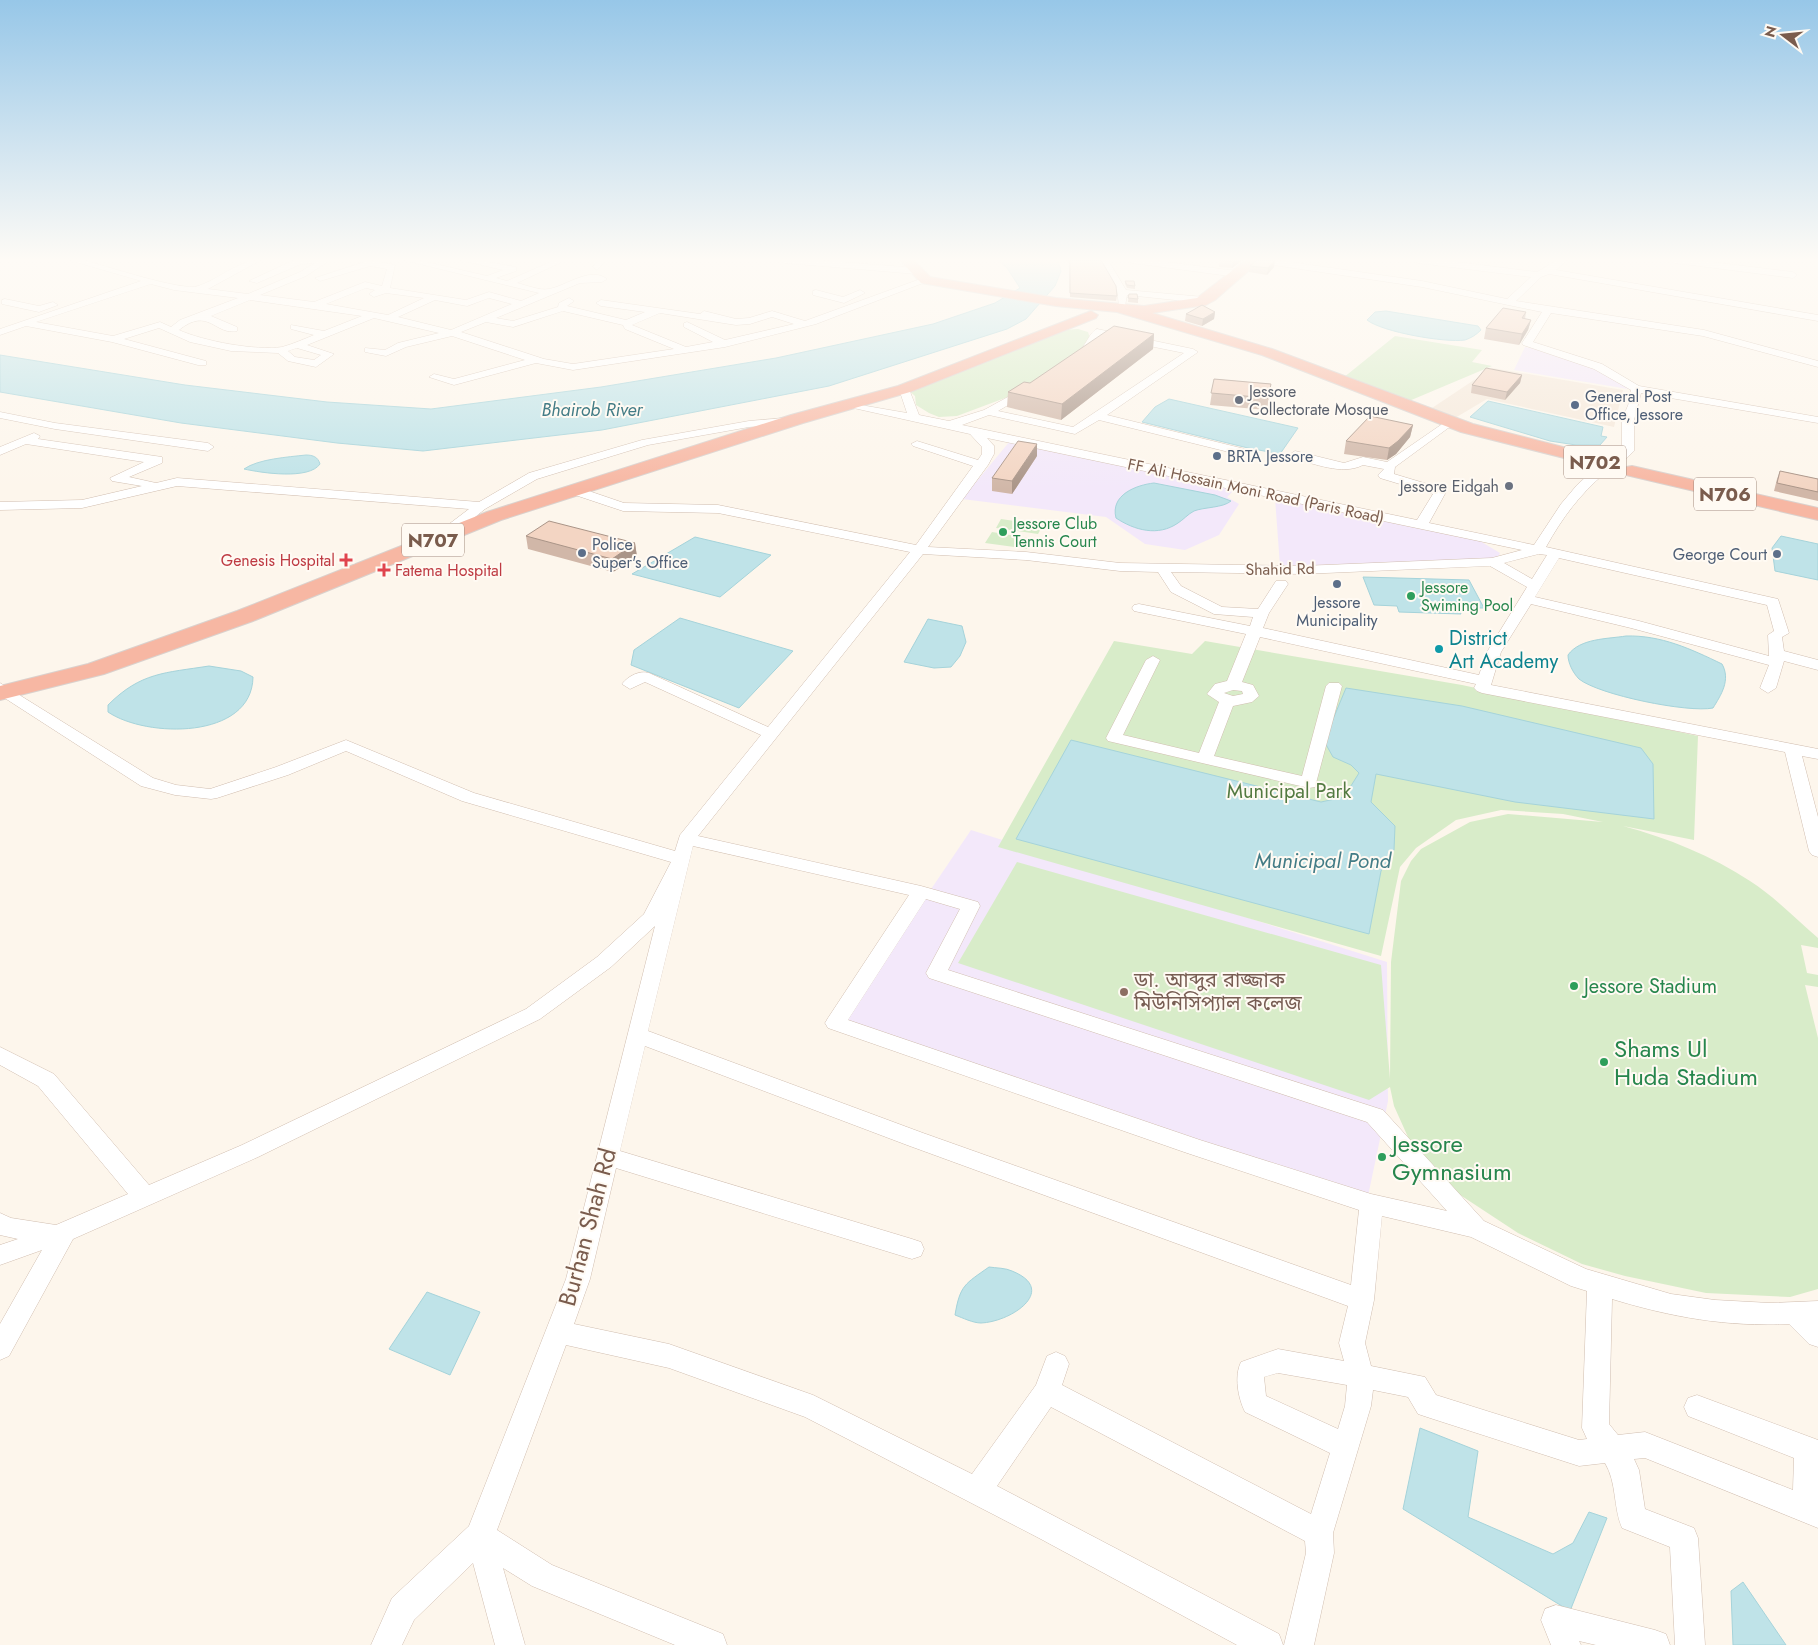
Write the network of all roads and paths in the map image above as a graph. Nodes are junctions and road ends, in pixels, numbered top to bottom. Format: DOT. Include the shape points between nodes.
graph roads {
  1 [pos="101,337"];
  2 [pos="120,337"];
  3 [pos="185,337"];
  4 [pos="318,337"];
  5 [pos="436,337"];
  6 [pos="463,337"];
  7 [pos="652,337"];
  8 [pos="711,337"];
  9 [pos="754,337"];
  10 [pos="1023,337"];
  11 [pos="1036,337"];
  12 [pos="1095,337"];
  13 [pos="1120,337"];
  14 [pos="1214,337"];
  15 [pos="1531,337"];
  16 [pos="1718,337"];
  17 [pos="113,339"];
  18 [pos="725,344"];
  19 [pos="297,345"];
  20 [pos="281,350"];
  21 [pos="369,350"];
  22 [pos="687,351"];
  23 [pos="514,353"];
  24 [pos="496,358"];
  25 [pos="536,360"];
  26 [pos="1073,360"];
  27 [pos="202,363"];
  28 [pos="1818,364"];
  29 [pos="470,366"];
  30 [pos="1041,380"];
  31 [pos="904,389"];
  32 [pos="1636,389"];
  33 [pos="862,402"];
  34 [pos="988,412"];
  35 [pos="0,415"];
  36 [pos="914,416"];
  37 [pos="1098,416"];
  38 [pos="797,420"];
  39 [pos="1818,420"];
  40 [pos="1450,421"];
  41 [pos="950,425"];
  42 [pos="54,426"];
  43 [pos="1148,428"];
  44 [pos="974,432"];
  45 [pos="1133,437"];
  46 [pos="24,440"];
  47 [pos="917,444"];
  48 [pos="208,447"];
  49 [pos="2,448"];
  50 [pos="1241,452"];
  51 [pos="1295,454"];
  52 [pos="1617,460"];
  53 [pos="982,465"];
  54 [pos="1389,466"];
  55 [pos="1598,466"];
  56 [pos="1632,471"];
  57 [pos="155,485"];
  58 [pos="576,491"];
  59 [pos="0,506"];
  60 [pos="481,506"];
  61 [pos="1818,514"];
  62 [pos="1421,525"];
  63 [pos="441,537"];
  64 [pos="919,550"];
  65 [pos="1538,550"];
  66 [pos="1555,553"];
  67 [pos="1492,562"];
  68 [pos="1162,568"];
  69 [pos="1282,584"];
  70 [pos="1531,592"];
  71 [pos="1139,608"];
  72 [pos="1262,613"];
  73 [pos="1254,631"];
  74 [pos="1777,658"];
  75 [pos="1154,660"];
  76 [pos="1818,665"];
  77 [pos="1483,681"];
  78 [pos="630,684"];
  79 [pos="1233,685"];
  80 [pos="1334,686"];
  81 [pos="1768,688"];
  82 [pos="2,691"];
  83 [pos="1227,702"];
  84 [pos="771,734"];
  85 [pos="1792,749"];
  86 [pos="1818,754"];
  87 [pos="1205,759"];
  88 [pos="1815,830"];
  89 [pos="684,849"];
  90 [pos="1818,851"];
  91 [pos="920,892"];
  92 [pos="637,1035"];
  93 [pos="0,1055"];
  94 [pos="607,1156"];
  95 [pos="145,1197"];
  96 [pos="1371,1204"];
  97 [pos="0,1223"];
  98 [pos="1476,1228"];
  99 [pos="61,1233"];
  100 [pos="912,1249"];
  101 [pos="0,1255"];
  102 [pos="1600,1284"];
  103 [pos="1362,1300"];
  104 [pos="1806,1313"];
  105 [pos="558,1332"];
  106 [pos="1818,1336"];
  107 [pos="0,1348"];
  108 [pos="1056,1364"];
  109 [pos="1361,1377"];
  110 [pos="1047,1391"];
  111 [pos="1697,1407"];
  112 [pos="1345,1446"];
  113 [pos="1612,1449"];
  114 [pos="1813,1451"];
  115 [pos="977,1491"];
  116 [pos="1812,1512"];
  117 [pos="1319,1533"];
  118 [pos="480,1536"];
  119 [pos="386,1645"];
  120 [pos="510,1645"];
  121 [pos="712,1645"];
  122 [pos="1268,1645"];
  123 [pos="1299,1645"];
  124 [pos="1566,1645"];
  125 [pos="1655,1645"];
  126 [pos="1690,1645"];
  1 -- 17 [label="street"];
  2 -- 17 [label="street"];
  3 -- 20 [label="street" via="231,348"];
  4 -- 19 [label="street"];
  5 -- 21 [label="street" via="402,345 386,353"];
  6 -- 23 [label="street"];
  7 -- 22 [label="street"];
  8 -- 18 [label="street"];
  9 -- 18 [label="street"];
  10 -- 33 [label="highway, N707"];
  11 -- 31 [label="highway, N707"];
  12 -- 26 [label="street" via="1089,350"];
  13 -- 37 [label="street" via="1193,352"];
  14 -- 40 [label="highway" via="1267,352"];
  15 -- 32 [label="street" via="1527,343 1606,370"];
  16 -- 28 [label="street"];
  17 -- 27 [label="street"];
  18 -- 22 [label="street"];
  19 -- 20 [label="street"];
  19 -- 20 [label="street" via="329,354 316,364 292,359"];
  22 -- 25 [label="street" via="573,367"];
  23 -- 24 [label="street"];
  23 -- 25 [label="street"];
  25 -- 29 [label="street" via="454,382 434,376"];
  30 -- 34 [label="street"];
  31 -- 33 [label="highway, N707"];
  31 -- 36 [label="street"];
  32 -- 39 [label="street"];
  32 -- 52 [label="street" via="1628,420 1628,451"];
  33 -- 36 [label="street, FF Ali Hossain Moni Road (Paris Road)"];
  33 -- 38 [label="highway, N707"];
  34 -- 37 [label="street" via="1075,431"];
  34 -- 41 [label="street"];
  35 -- 42 [label="street"];
  36 -- 41 [label="street, FF Ali Hossain Moni Road (Paris Road)"];
  37 -- 43 [label="street"];
  38 -- 58 [label="highway, N707"];
  38 -- 60 [label="street" via="749,424 646,442 534,476"];
  40 -- 54 [label="street"];
  40 -- 55 [label="highway"];
  41 -- 44 [label="street, FF Ali Hossain Moni Road (Paris Road)"];
  42 -- 46 [label="street"];
  42 -- 48 [label="street"];
  43 -- 45 [label="street"];
  43 -- 50 [label="street"];
  44 -- 53 [label="street" via="988,446"];
  44 -- 62 [label="street, FF Ali Hossain Moni Road (Paris Road)"];
  46 -- 49 [label="street"];
  46 -- 57 [label="street" via="158,460 116,478"];
  47 -- 53 [label="street"];
  51 -- 54 [label="street" via="1344,467 1364,461"];
  52 -- 55 [label="highway, N702"];
  52 -- 56 [label="highway, N702" via="1628,464"];
  53 -- 64 [label="street"];
  54 -- 62 [label="street" via="1390,471 1384,475 1440,492"];
  55 -- 56 [label="highway, N702" via="1619,474"];
  55 -- 65 [label="street" via="1560,509"];
  56 -- 61 [label="highway, N706"];
  57 -- 59 [label="street" via="82,504"];
  57 -- 60 [label="street" via="209,482"];
  58 -- 63 [label="highway, N707" via="494,516"];
  58 -- 64 [label="street, Shahid Rd" via="623,507 718,509"];
  60 -- 63 [label="street"];
  62 -- 65 [label="street, FF Ali Hossain Moni Road (Paris Road)"];
  63 -- 82 [label="highway, N707" via="245,616 96,668"];
  64 -- 68 [label="street, Shahid Rd"];
  64 -- 84 [label="street"];
  65 -- 66 [label="street, FF Ali Hossain Moni Road (Paris Road)"];
  65 -- 67 [label="street, Shahid Rd"];
  66 -- 70 [label="street"];
  66 -- 74 [label="street, FF Ali Hossain Moni Road (Paris Road)" via="1773,602 1782,633 1775,634"];
  67 -- 68 [label="street, Shahid Rd" via="1302,570"];
  67 -- 70 [label="street"];
  68 -- 72 [label="street" via="1176,589 1219,610"];
  69 -- 72 [label="street"];
  70 -- 74 [label="street"];
  70 -- 77 [label="street" via="1494,652"];
  71 -- 73 [label="street"];
  72 -- 73 [label="street"];
  73 -- 77 [label="street"];
  73 -- 79 [label="street"];
  74 -- 76 [label="street"];
  74 -- 81 [label="street"];
  75 -- 87 [label="street" via="1114,738"];
  77 -- 85 [label="street" via="1482,688"];
  78 -- 84 [label="street" via="644,676"];
  79 -- 83 [label="street" via="1220,687 1215,694"];
  79 -- 83 [label="street" via="1248,688 1251,696 1243,701"];
  80 -- 87 [label="street" via="1309,783"];
  82 -- 89 [label="street" via="147,782 175,790 211,794 282,771 346,745 468,797"];
  83 -- 87 [label="street"];
  84 -- 89 [label="street"];
  85 -- 86 [label="street"];
  85 -- 88 [label="street"];
  88 -- 90 [label="street"];
  89 -- 91 [label="street"];
  89 -- 92 [label="street, Burhan Shah Rd"];
  89 -- 95 [label="street" via="652,918 604,962 533,1014 250,1151"];
  91 -- 96 [label="street" via="835,1024"];
  91 -- 98 [label="street" via="971,906 936,973 1375,1116"];
  92 -- 94 [label="street, Burhan Shah Rd"];
  92 -- 103 [label="street"];
  93 -- 95 [label="street" via="46,1080"];
  94 -- 100 [label="street"];
  94 -- 105 [label="street, Burhan Shah Rd" via="578,1279"];
  95 -- 99 [label="street"];
  96 -- 98 [label="street"];
  96 -- 103 [label="street"];
  97 -- 99 [label="street" via="7,1227"];
  98 -- 102 [label="street" via="1580,1278"];
  99 -- 101 [label="street"];
  99 -- 107 [label="street"];
  102 -- 104 [label="street" via="1671,1305 1770,1314"];
  102 -- 113 [label="street" via="1595,1428"];
  103 -- 109 [label="street" via="1352,1343"];
  104 -- 106 [label="street"];
  105 -- 115 [label="street" via="669,1356 813,1407"];
  105 -- 118 [label="street, Burhan Shah Rd"];
  108 -- 110 [label="street"];
  109 -- 112 [label="street" via="1358,1406"];
  109 -- 112 [label="street" via="1278,1361 1250,1370 1254,1403"];
  109 -- 113 [label="street" via="1416,1386 1427,1405 1579,1453"];
  110 -- 115 [label="street"];
  110 -- 117 [label="street"];
  111 -- 114 [label="street"];
  112 -- 117 [label="street"];
  113 -- 116 [label="street" via="1644,1445"];
  113 -- 126 [label="street" via="1625,1470 1632,1518 1684,1538"];
  114 -- 116 [label="street"];
  115 -- 122 [label="street"];
  117 -- 123 [label="street" via="1320,1554"];
  118 -- 119 [label="street" via="403,1609"];
  118 -- 120 [label="street"];
  118 -- 121 [label="street" via="542,1576"];
  124 -- 125 [label="street" via="1556,1620"];
}
